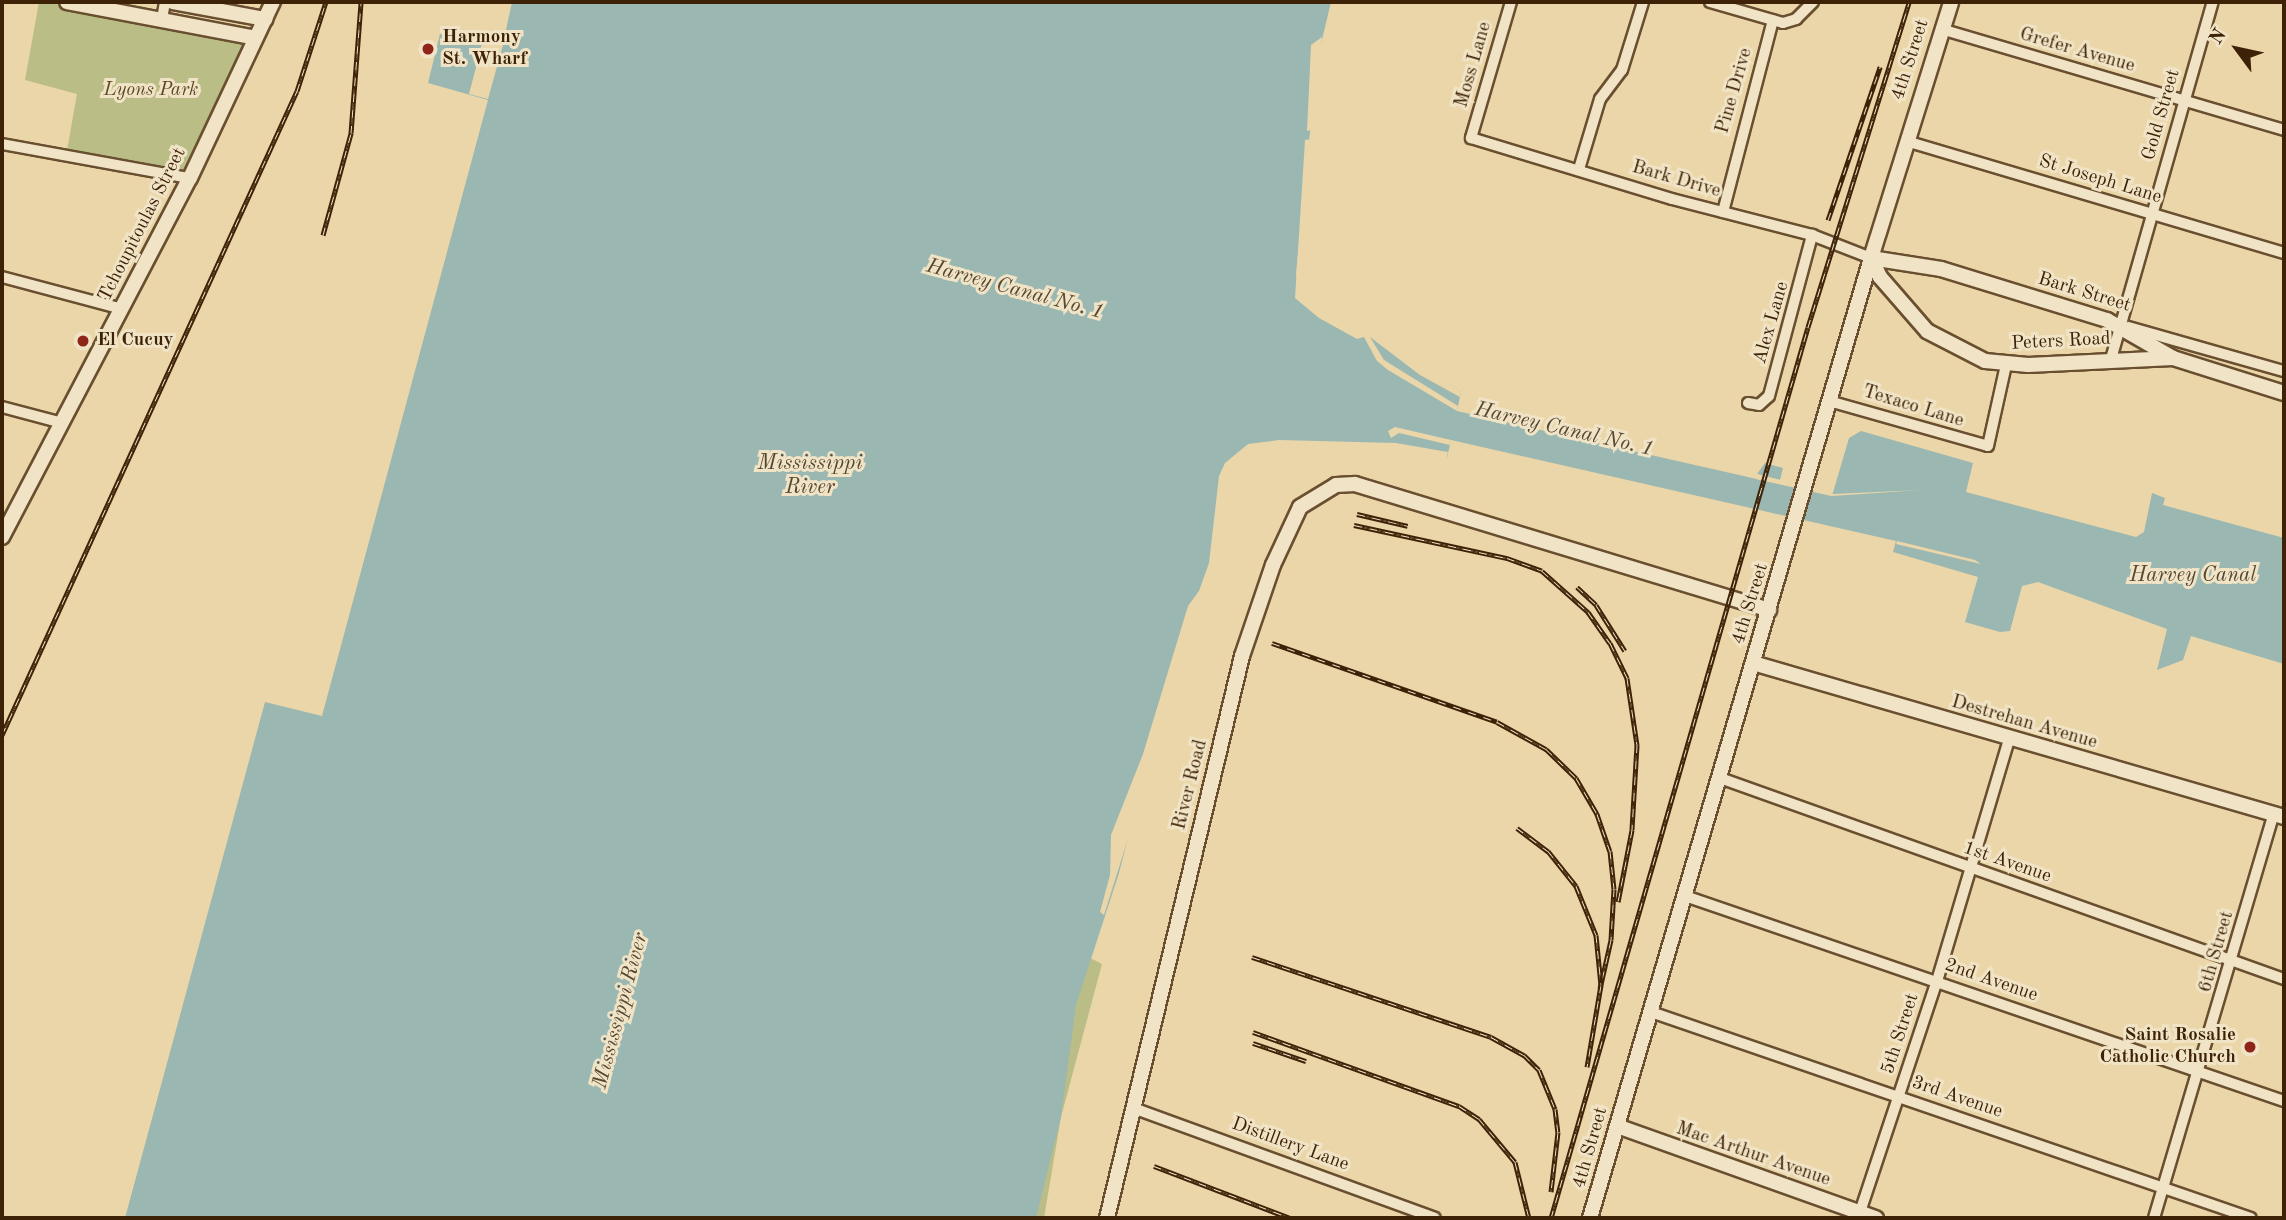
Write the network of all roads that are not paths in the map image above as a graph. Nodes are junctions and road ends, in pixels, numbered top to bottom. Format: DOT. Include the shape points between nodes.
graph roads {
  1 [pos="67,2"];
  2 [pos="165,2"];
  3 [pos="173,2"];
  4 [pos="273,2"];
  5 [pos="1511,2"];
  6 [pos="1643,2"];
  7 [pos="1710,2"];
  8 [pos="1813,2"];
  9 [pos="1951,2"];
  10 [pos="2213,2"];
  11 [pos="1742,5"];
  12 [pos="162,19"];
  13 [pos="265,19"];
  14 [pos="1773,20"];
  15 [pos="1941,29"];
  16 [pos="256,38"];
  17 [pos="2185,100"];
  18 [pos="2284,130"];
  19 [pos="1471,138"];
  20 [pos="1906,141"];
  21 [pos="2,144"];
  22 [pos="1579,169"];
  23 [pos="190,178"];
  24 [pos="1723,212"];
  25 [pos="2152,214"];
  26 [pos="1812,235"];
  27 [pos="2284,253"];
  28 [pos="1871,258"];
  29 [pos="2,277"];
  30 [pos="122,309"];
  31 [pos="2121,325"];
  32 [pos="2173,358"];
  33 [pos="2111,359"];
  34 [pos="2006,365"];
  35 [pos="2284,371"];
  36 [pos="2284,393"];
  37 [pos="1829,401"];
  38 [pos="1748,403"];
  39 [pos="2,407"];
  40 [pos="62,423"];
  41 [pos="2,536"];
  42 [pos="1769,610"];
  43 [pos="1753,663"];
  44 [pos="2009,739"];
  45 [pos="1720,778"];
  46 [pos="2279,816"];
  47 [pos="1972,869"];
  48 [pos="1685,896"];
  49 [pos="2233,961"];
  50 [pos="2284,979"];
  51 [pos="1937,981"];
  52 [pos="1651,1012"];
  53 [pos="2201,1073"];
  54 [pos="1898,1096"];
  55 [pos="2284,1101"];
  56 [pos="1133,1108"];
  57 [pos="1618,1126"];
  58 [pos="2164,1188"];
  59 [pos="1859,1215"];
  60 [pos="1107,1218"];
  61 [pos="1435,1218"];
  62 [pos="1590,1218"];
  63 [pos="1876,1218"];
  64 [pos="2154,1218"];
  65 [pos="2251,1218"];
  1 -- 12 [label="main road"];
  2 -- 12 [label="street"];
  3 -- 13 [label="main road"];
  4 -- 13 [label="main road, Tchoupitoulas Street"];
  5 -- 19 [label="street, Moss Lane"];
  6 -- 22 [label="street" via="1622,70 1600,99"];
  7 -- 11 [label="street"];
  8 -- 14 [label="street" via="1796,19"];
  9 -- 15 [label="main road, 4th Street"];
  10 -- 17 [label="street, Gold Street"];
  11 -- 14 [label="street"];
  12 -- 16 [label="main road"];
  13 -- 16 [label="main road, Tchoupitoulas Street"];
  14 -- 24 [label="street, Pine Drive"];
  15 -- 17 [label="street, Grefer Avenue"];
  15 -- 20 [label="main road, 4th Street"];
  16 -- 23 [label="main road, Tchoupitoulas Street"];
  17 -- 18 [label="street, Grefer Avenue"];
  17 -- 25 [label="street, Gold Street"];
  19 -- 22 [label="street, Bark Drive"];
  20 -- 25 [label="street, St Joseph Lane"];
  20 -- 28 [label="main road, 4th Street"];
  21 -- 23 [label="street"];
  22 -- 24 [label="street, Bark Drive"];
  23 -- 30 [label="main road, Tchoupitoulas Street"];
  24 -- 26 [label="street, Bark Drive"];
  25 -- 27 [label="street, St Joseph Lane"];
  25 -- 31 [label="street, Gold Street"];
  26 -- 28 [label="street, Bark Drive"];
  26 -- 38 [label="street, Alex Lane" via="1769,396 1759,405"];
  28 -- 31 [label="main road, Bark Street" via="1941,269"];
  28 -- 34 [label="main road, Peters Road" via="1880,277 1938,341"];
  28 -- 37 [label="main road, 4th Street"];
  29 -- 30 [label="street"];
  30 -- 40 [label="main road, Tchoupitoulas Street"];
  31 -- 32 [label="main road, Peters Road"];
  31 -- 33 [label="street, Gold Street"];
  31 -- 35 [label="street, Bark Street"];
  32 -- 33 [label="main road, Peters Road"];
  32 -- 36 [label="main road, Peters Road"];
  33 -- 34 [label="main road, Peters Road"];
  34 -- 37 [label="street, Texaco Lane" via="1988,446"];
  37 -- 42 [label="main road, 4th Street"];
  39 -- 40 [label="street"];
  40 -- 41 [label="main road, Tchoupitoulas Street"];
  42 -- 43 [label="main road, 4th Street"];
  42 -- 56 [label="main road, River Road" via="1355,484 1336,485 1300,507 1242,656"];
  43 -- 44 [label="main road, Destrehan Avenue"];
  43 -- 45 [label="main road, 4th Street"];
  44 -- 46 [label="main road, Destrehan Avenue"];
  44 -- 47 [label="street, 5th Street"];
  45 -- 47 [label="street, 1st Avenue"];
  45 -- 48 [label="main road, 4th Street"];
  46 -- 49 [label="street, 6th Street"];
  47 -- 49 [label="street, 1st Avenue"];
  47 -- 51 [label="street, 5th Street"];
  48 -- 51 [label="street, 2nd Avenue"];
  48 -- 52 [label="main road, 4th Street"];
  49 -- 50 [label="street, 1st Avenue"];
  49 -- 53 [label="street, 6th Street"];
  51 -- 53 [label="street, 2nd Avenue"];
  51 -- 54 [label="street, 5th Street"];
  52 -- 54 [label="street, 3rd Avenue"];
  52 -- 57 [label="main road, 4th Street"];
  53 -- 55 [label="street, 2nd Avenue"];
  53 -- 58 [label="street, 6th Street"];
  54 -- 58 [label="street, 3rd Avenue"];
  54 -- 59 [label="street, 5th Street"];
  56 -- 60 [label="main road, River Road"];
  56 -- 61 [label="street, Distillery Lane"];
  57 -- 59 [label="main road, Mac Arthur Avenue"];
  57 -- 62 [label="main road, 4th Street"];
  58 -- 64 [label="street, 6th Street"];
  58 -- 65 [label="street, 3rd Avenue"];
  59 -- 63 [label="main road, Mac Arthur Avenue"];
}
